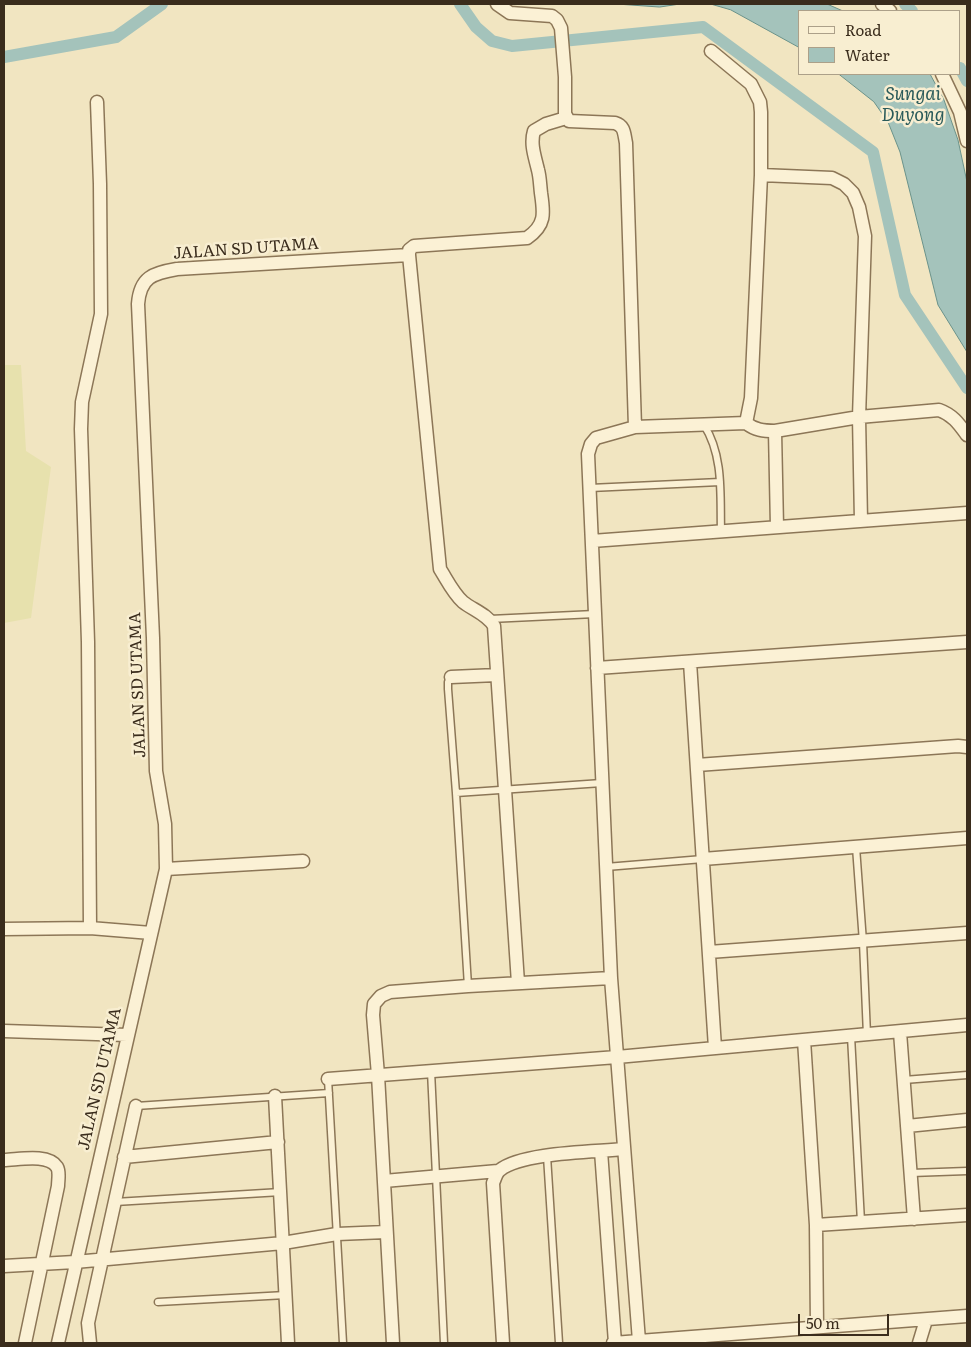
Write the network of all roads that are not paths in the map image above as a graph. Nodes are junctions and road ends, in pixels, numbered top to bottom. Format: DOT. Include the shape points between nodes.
graph roads {
  1 [pos="497,4"];
  2 [pos="711,51"];
  3 [pos="942,75"];
  4 [pos="97,102"];
  5 [pos="566,118"];
  6 [pos="967,141"];
  7 [pos="761,175"];
  8 [pos="409,255"];
  9 [pos="859,417"];
  10 [pos="703,424"];
  11 [pos="746,424"];
  12 [pos="634,428"];
  13 [pos="775,431"];
  14 [pos="967,435"];
  15 [pos="720,482"];
  16 [pos="590,488"];
  17 [pos="967,513"];
  18 [pos="860,520"];
  19 [pos="778,527"];
  20 [pos="721,531"];
  21 [pos="592,540"];
  22 [pos="595,614"];
  23 [pos="490,619"];
  24 [pos="967,642"];
  25 [pos="690,662"];
  26 [pos="598,668"];
  27 [pos="497,675"];
  28 [pos="451,677"];
  29 [pos="967,747"];
  30 [pos="696,765"];
  31 [pos="602,783"];
  32 [pos="505,790"];
  33 [pos="456,793"];
  34 [pos="967,838"];
  35 [pos="856,847"];
  36 [pos="703,859"];
  37 [pos="302,861"];
  38 [pos="606,867"];
  39 [pos="166,869"];
  40 [pos="90,928"];
  41 [pos="4,929"];
  42 [pos="967,933"];
  43 [pos="151,934"];
  44 [pos="864,942"];
  45 [pos="709,952"];
  46 [pos="611,978"];
  47 [pos="518,983"];
  48 [pos="468,986"];
  49 [pos="967,1025"];
  50 [pos="4,1031"];
  51 [pos="900,1032"];
  52 [pos="127,1035"];
  53 [pos="867,1035"];
  54 [pos="851,1036"];
  55 [pos="804,1040"];
  56 [pos="715,1048"];
  57 [pos="617,1057"];
  58 [pos="431,1071"];
  59 [pos="378,1075"];
  60 [pos="967,1075"];
  61 [pos="328,1079"];
  62 [pos="904,1080"];
  63 [pos="329,1093"];
  64 [pos="275,1096"];
  65 [pos="136,1106"];
  66 [pos="967,1120"];
  67 [pos="907,1126"];
  68 [pos="278,1142"];
  69 [pos="624,1149"];
  70 [pos="601,1151"];
  71 [pos="547,1156"];
  72 [pos="124,1157"];
  73 [pos="4,1160"];
  74 [pos="498,1171"];
  75 [pos="967,1171"];
  76 [pos="911,1174"];
  77 [pos="436,1178"];
  78 [pos="384,1182"];
  79 [pos="280,1192"];
  80 [pos="114,1202"];
  81 [pos="967,1216"];
  82 [pos="914,1219"];
  83 [pos="861,1222"];
  84 [pos="816,1225"];
  85 [pos="386,1232"];
  86 [pos="337,1234"];
  87 [pos="283,1243"];
  88 [pos="102,1259"];
  89 [pos="75,1262"];
  90 [pos="42,1263"];
  91 [pos="4,1266"];
  92 [pos="286,1295"];
  93 [pos="158,1302"];
  94 [pos="967,1316"];
  95 [pos="926,1320"];
  96 [pos="817,1328"];
  97 [pos="639,1341"];
  98 [pos="666,1341"];
  99 [pos="25,1343"];
  100 [pos="58,1343"];
  101 [pos="90,1343"];
  102 [pos="288,1343"];
  103 [pos="343,1343"];
  104 [pos="393,1343"];
  105 [pos="444,1343"];
  106 [pos="503,1343"];
  107 [pos="559,1343"];
  108 [pos="614,1343"];
  109 [pos="918,1343"];
  1 -- 5 [label="street" via="510,12 552,16 557,20 561,28"];
  2 -- 7 [label="street" via="752,84 756,92 762,112"];
  3 -- 6 [label="street" via="960,112"];
  4 -- 40 [label="street" via="101,314 82,402 81,429 88,642"];
  5 -- 8 [label="street" via="546,124 534,132 532,138 544,214 536,232 527,238 414,246"];
  5 -- 12 [label="street" via="573,122 615,123 624,128"];
  7 -- 9 [label="street" via="832,178 853,193 859,206 865,236"];
  7 -- 11 [label="street" via="751,398"];
  8 -- 23 [label="street" via="440,569 462,601"];
  8 -- 39 [label="street, JALAN SD UTAMA" via="177,269 152,275 139,292 156,771 165,824"];
  9 -- 13 [label="street"];
  9 -- 14 [label="street" via="939,410 955,419"];
  9 -- 18 [label="street"];
  10 -- 11 [label="street"];
  10 -- 12 [label="street"];
  10 -- 15 [label="lane" via="715,449"];
  11 -- 13 [label="street" via="764,431"];
  12 -- 16 [label="street" via="596,438 590,444"];
  13 -- 19 [label="street"];
  15 -- 16 [label="lane"];
  15 -- 20 [label="lane"];
  16 -- 21 [label="street"];
  17 -- 18 [label="street"];
  18 -- 19 [label="street"];
  19 -- 20 [label="street"];
  20 -- 21 [label="street"];
  21 -- 22 [label="street"];
  22 -- 23 [label="lane"];
  22 -- 26 [label="street"];
  23 -- 27 [label="street" via="494,626"];
  24 -- 25 [label="street"];
  25 -- 26 [label="street"];
  25 -- 30 [label="street"];
  26 -- 31 [label="street"];
  27 -- 28 [label="street"];
  27 -- 32 [label="street"];
  28 -- 33 [label="lane" via="448,689"];
  29 -- 30 [label="street"];
  30 -- 36 [label="street"];
  31 -- 32 [label="lane"];
  31 -- 38 [label="street"];
  32 -- 33 [label="lane"];
  32 -- 47 [label="street"];
  33 -- 48 [label="lane"];
  34 -- 35 [label="street"];
  35 -- 36 [label="street"];
  35 -- 44 [label="lane"];
  36 -- 38 [label="lane"];
  36 -- 45 [label="street"];
  37 -- 39 [label="street"];
  38 -- 46 [label="street"];
  39 -- 43 [label="street, JALAN SD UTAMA"];
  40 -- 41 [label="street"];
  40 -- 43 [label="street"];
  42 -- 44 [label="street"];
  43 -- 52 [label="street, JALAN SD UTAMA"];
  44 -- 45 [label="street"];
  44 -- 53 [label="lane"];
  45 -- 56 [label="street"];
  46 -- 47 [label="street"];
  46 -- 57 [label="street"];
  47 -- 48 [label="street"];
  48 -- 59 [label="street" via="390,992 381,996 374,1004 373,1015"];
  49 -- 51 [label="street"];
  50 -- 52 [label="street"];
  51 -- 53 [label="street"];
  51 -- 62 [label="street"];
  52 -- 89 [label="street, JALAN SD UTAMA"];
  53 -- 54 [label="street"];
  54 -- 55 [label="street"];
  54 -- 83 [label="lane"];
  55 -- 56 [label="street"];
  55 -- 84 [label="street"];
  56 -- 57 [label="street"];
  57 -- 58 [label="street"];
  57 -- 69 [label="street"];
  58 -- 59 [label="street"];
  58 -- 77 [label="lane"];
  59 -- 61 [label="street"];
  59 -- 78 [label="street"];
  60 -- 62 [label="lane"];
  61 -- 63 [label="lane"];
  62 -- 67 [label="street"];
  63 -- 64 [label="lane"];
  63 -- 86 [label="lane"];
  64 -- 65 [label="lane"];
  64 -- 68 [label="street"];
  65 -- 72 [label="street"];
  66 -- 67 [label="street"];
  67 -- 76 [label="street"];
  68 -- 72 [label="street"];
  68 -- 79 [label="street"];
  69 -- 70 [label="street"];
  69 -- 97 [label="street"];
  70 -- 71 [label="street"];
  70 -- 108 [label="street"];
  71 -- 74 [label="street" via="520,1160"];
  71 -- 107 [label="lane"];
  72 -- 80 [label="street"];
  73 -- 90 [label="street" via="39,1158 50,1160 56,1167 58,1186"];
  74 -- 77 [label="street"];
  74 -- 106 [label="street" via="494,1183"];
  75 -- 76 [label="lane"];
  76 -- 82 [label="street"];
  77 -- 78 [label="street"];
  77 -- 105 [label="lane"];
  78 -- 85 [label="street"];
  79 -- 80 [label="lane"];
  79 -- 87 [label="street"];
  80 -- 88 [label="street"];
  81 -- 82 [label="street"];
  82 -- 83 [label="street"];
  83 -- 84 [label="street"];
  84 -- 96 [label="street"];
  85 -- 86 [label="street"];
  85 -- 104 [label="street"];
  86 -- 87 [label="street"];
  86 -- 103 [label="lane"];
  87 -- 88 [label="street"];
  87 -- 92 [label="street"];
  88 -- 89 [label="street"];
  88 -- 101 [label="street" via="88,1323"];
  89 -- 90 [label="street"];
  89 -- 100 [label="street, JALAN SD UTAMA"];
  90 -- 91 [label="street"];
  90 -- 99 [label="street"];
  92 -- 93 [label="lane"];
  92 -- 102 [label="street"];
  94 -- 95 [label="street"];
  95 -- 96 [label="street"];
  95 -- 109 [label="street"];
  96 -- 98 [label="street"];
  97 -- 98 [label="street"];
  97 -- 108 [label="street"];
}
